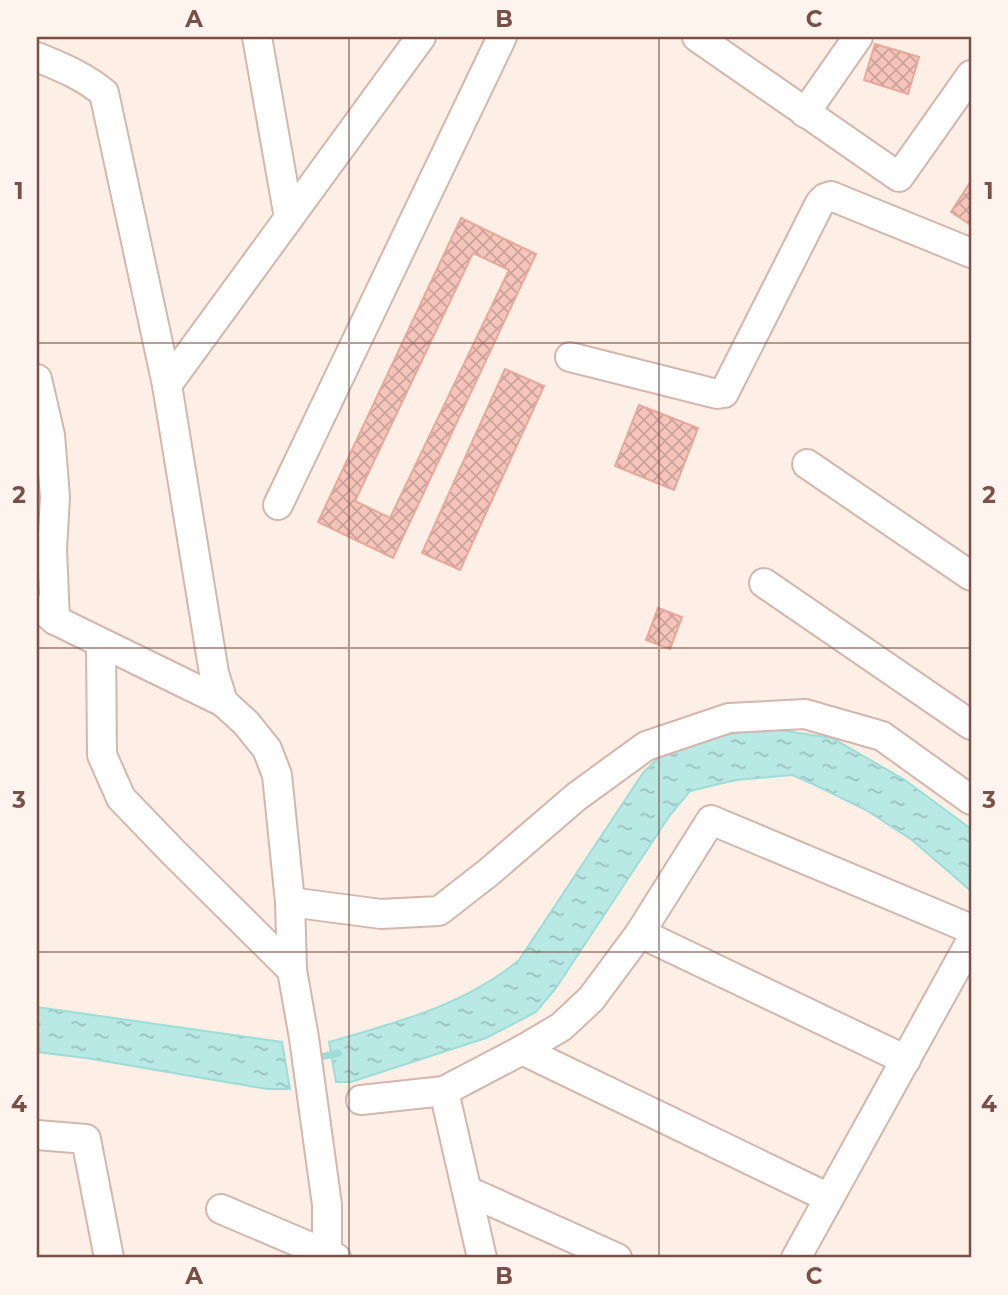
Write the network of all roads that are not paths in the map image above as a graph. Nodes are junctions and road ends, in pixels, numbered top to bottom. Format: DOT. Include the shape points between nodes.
graph roads {
  1 [pos="257,37"];
  2 [pos="421,37"];
  3 [pos="502,37"];
  4 [pos="858,37"];
  5 [pos="709,40"];
  6 [pos="37,57"];
  7 [pos="971,75"];
  8 [pos="805,113"];
  9 [pos="289,218"];
  10 [pos="971,253"];
  11 [pos="570,357"];
  12 [pos="37,379"];
  13 [pos="167,385"];
  14 [pos="43,432"];
  15 [pos="807,464"];
  16 [pos="278,505"];
  17 [pos="971,576"];
  18 [pos="764,583"];
  19 [pos="46,613"];
  20 [pos="102,643"];
  21 [pos="223,702"];
  22 [pos="971,725"];
  23 [pos="971,800"];
  24 [pos="290,902"];
  25 [pos="971,929"];
  26 [pos="640,933"];
  27 [pos="971,941"];
  28 [pos="292,970"];
  29 [pos="522,1050"];
  30 [pos="906,1060"];
  31 [pos="444,1091"];
  32 [pos="361,1100"];
  33 [pos="37,1135"];
  34 [pos="468,1191"];
  35 [pos="829,1198"];
  36 [pos="221,1209"];
  37 [pos="329,1256"];
  38 [pos="109,1258"];
  39 [pos="482,1258"];
  40 [pos="617,1258"];
  41 [pos="796,1258"];
  1 -- 9 [label="street"];
  2 -- 9 [label="street"];
  3 -- 16 [label="street"];
  4 -- 8 [label="street"];
  5 -- 8 [label="street"];
  6 -- 13 [label="street" via="68,69 104,93"];
  7 -- 8 [label="street" via="900,177"];
  9 -- 13 [label="street"];
  10 -- 11 [label="street" via="831,196 820,203 724,393"];
  12 -- 14 [label="street"];
  13 -- 21 [label="street" via="214,673"];
  14 -- 19 [label="street" via="55,497"];
  15 -- 17 [label="street"];
  18 -- 22 [label="street"];
  19 -- 20 [label="street"];
  20 -- 21 [label="street"];
  20 -- 28 [label="street" via="102,755 121,798"];
  21 -- 24 [label="street" via="267,749 277,775"];
  23 -- 24 [label="street" via="882,736 805,714 729,718 646,746 576,797 439,911 382,914"];
  24 -- 28 [label="street"];
  25 -- 26 [label="street" via="711,820"];
  26 -- 29 [label="street" via="592,999 561,1027"];
  26 -- 30 [label="street"];
  27 -- 30 [label="street"];
  28 -- 37 [label="street" via="327,1205"];
  29 -- 31 [label="street"];
  29 -- 35 [label="street"];
  30 -- 35 [label="street"];
  31 -- 32 [label="street"];
  31 -- 34 [label="street"];
  33 -- 38 [label="street" via="86,1139"];
  34 -- 39 [label="street"];
  34 -- 40 [label="street"];
  35 -- 41 [label="street"];
  36 -- 37 [label="street"];
}
